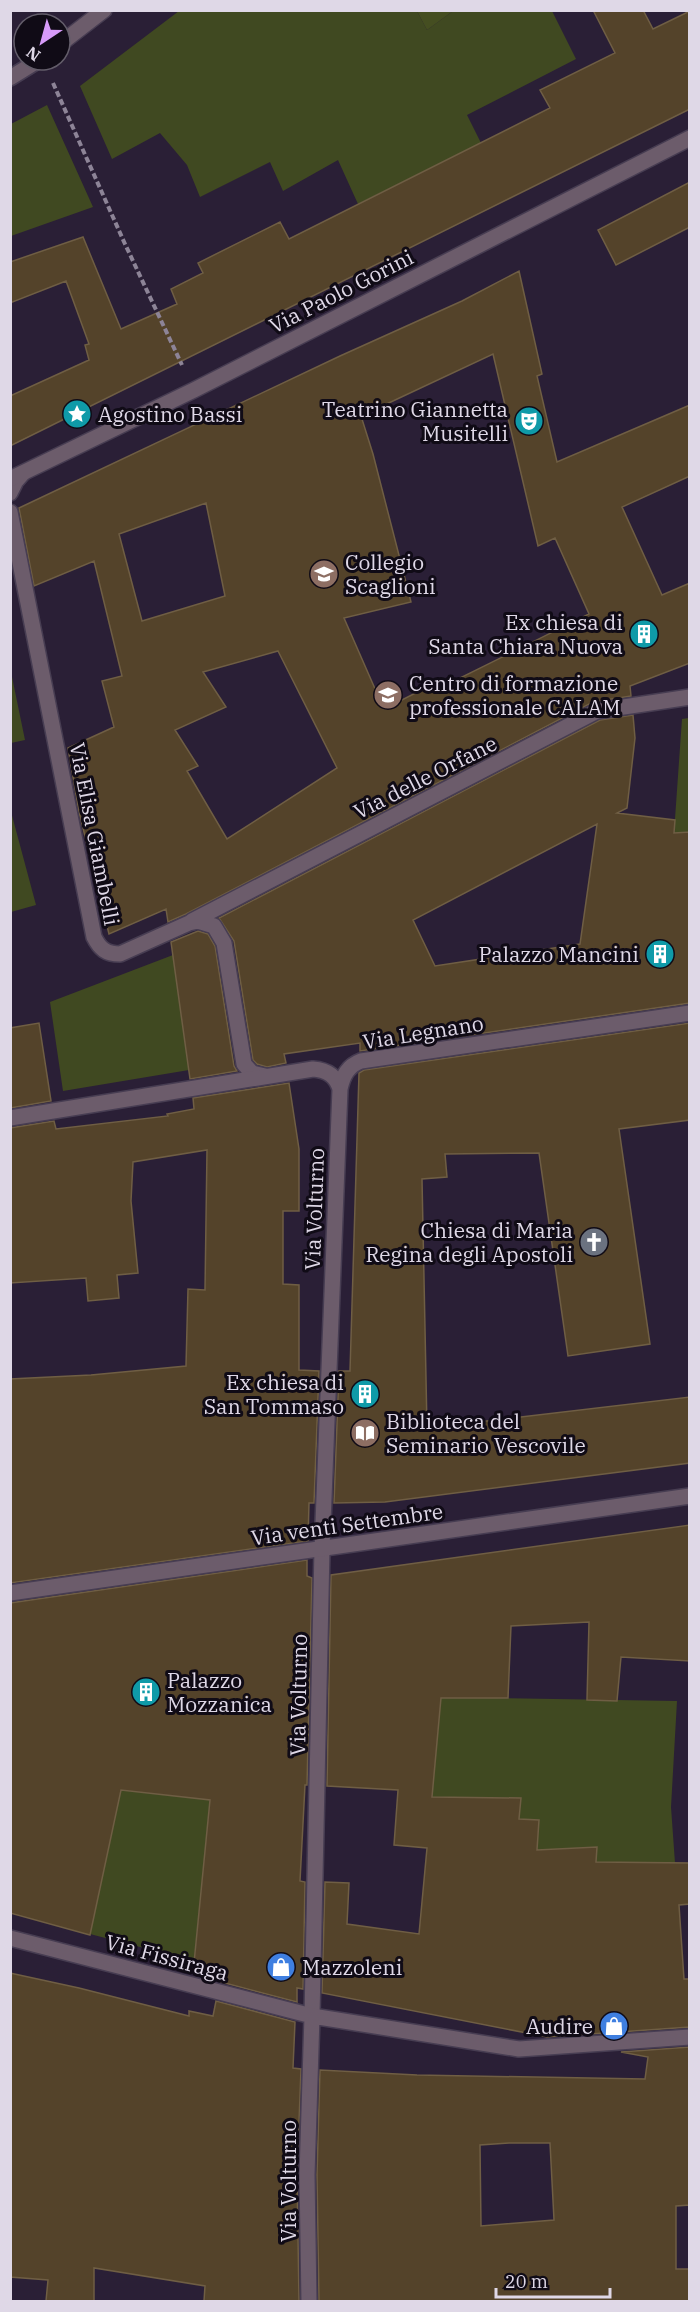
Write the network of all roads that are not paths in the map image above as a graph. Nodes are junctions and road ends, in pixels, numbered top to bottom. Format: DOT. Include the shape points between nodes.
graph roads {
  1 [pos="104,10"];
  2 [pos="72,35"];
  3 [pos="690,138"];
  4 [pos="16,476"];
  5 [pos="10,493"];
  6 [pos="10,512"];
  7 [pos="690,698"];
  8 [pos="189,923"];
  9 [pos="690,1013"];
  10 [pos="265,1076"];
  11 [pos="340,1089"];
  12 [pos="10,1118"];
  13 [pos="690,1496"];
  14 [pos="322,1549"];
  15 [pos="10,1593"];
  16 [pos="10,1938"];
  17 [pos="312,2016"];
  18 [pos="690,2037"];
  19 [pos="309,2301"];
  1 -- 2 [label="street"];
  3 -- 4 [label="street, Via Paolo Gorini"];
  4 -- 5 [label="street"];
  6 -- 8 [label="street, Via Elisa Giambelli" via="94,937 103,951 120,954"];
  7 -- 8 [label="street, Via delle Orfane" via="597,711"];
  8 -- 10 [label="street" via="207,922 220,933 244,1064"];
  9 -- 11 [label="street, Via Legnano" via="362,1061 346,1071"];
  10 -- 11 [label="street" via="321,1069 335,1078"];
  10 -- 12 [label="street"];
  11 -- 14 [label="street, Via Volturno"];
  13 -- 14 [label="street, Via venti Settembre"];
  14 -- 15 [label="street, Via venti Settembre"];
  14 -- 17 [label="street, Via Volturno"];
  16 -- 17 [label="street, Via Fissiraga"];
  17 -- 18 [label="street, Via Fissiraga" via="519,2049"];
  17 -- 19 [label="street, Via Volturno" via="307,2175"];
}
